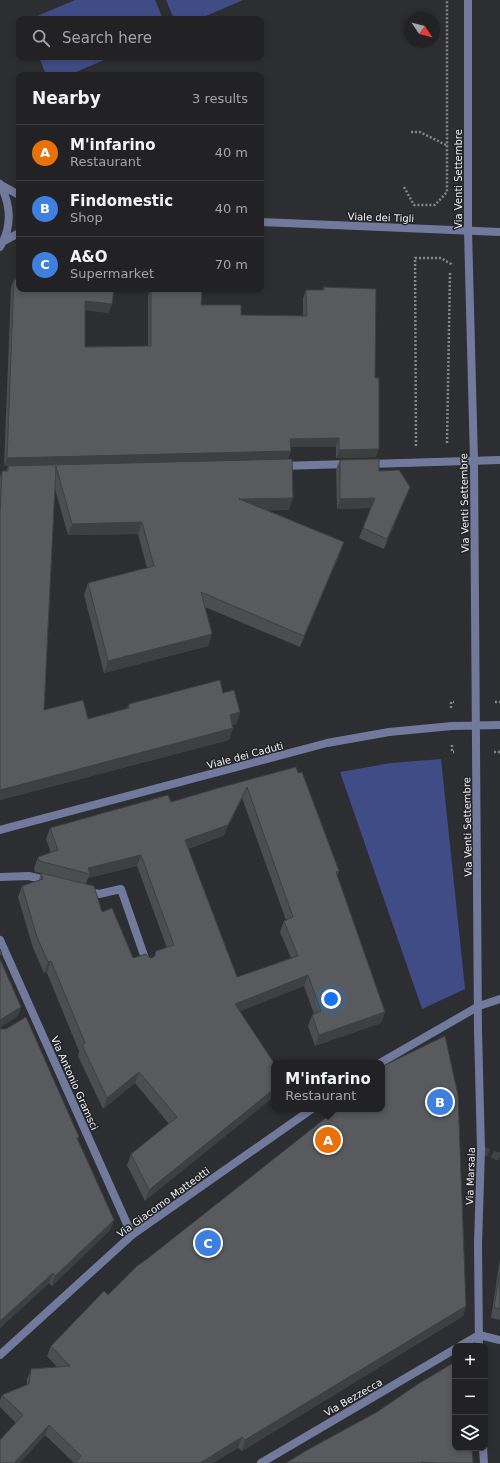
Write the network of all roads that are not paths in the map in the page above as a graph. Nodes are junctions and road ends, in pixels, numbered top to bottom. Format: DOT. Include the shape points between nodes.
graph roads {
  1 [pos="468,0"];
  2 [pos="0,184"];
  3 [pos="16,193"];
  4 [pos="264,222"];
  5 [pos="468,231"];
  6 [pos="500,232"];
  7 [pos="16,235"];
  8 [pos="2,244"];
  9 [pos="500,460"];
  10 [pos="474,461"];
  11 [pos="273,466"];
  12 [pos="476,725"];
  13 [pos="500,725"];
  14 [pos="0,830"];
  15 [pos="0,876"];
  16 [pos="57,883"];
  17 [pos="78,888"];
  18 [pos="0,940"];
  19 [pos="147,964"];
  20 [pos="500,999"];
  21 [pos="479,1006"];
  22 [pos="385,1060"];
  23 [pos="308,1112"];
  24 [pos="132,1234"];
  25 [pos="479,1335"];
  26 [pos="500,1340"];
  27 [pos="465,1343"];
  28 [pos="479,1343"];
  29 [pos="452,1351"];
  30 [pos="0,1355"];
  31 [pos="483,1451"];
  32 [pos="261,1463"];
  33 [pos="484,1463"];
  1 -- 5 [label="street, Via Venti Settembre"];
  2 -- 3 [label="street"];
  2 -- 8 [label="street" via="7,202 9,217 8,229"];
  4 -- 5 [label="street, Viale dei Tigli"];
  5 -- 6 [label="street, Viale dei Tigli"];
  5 -- 10 [label="street, Via Venti Settembre"];
  7 -- 8 [label="street"];
  9 -- 10 [label="street"];
  10 -- 11 [label="street"];
  10 -- 12 [label="street, Via Venti Settembre"];
  12 -- 13 [label="street, Viale dei Caduti"];
  12 -- 14 [label="street, Viale dei Caduti" via="389,732 327,743"];
  12 -- 21 [label="street, Via Venti Settembre"];
  15 -- 16 [label="street" via="29,876"];
  17 -- 19 [label="street" via="99,894 121,889"];
  18 -- 24 [label="street, Via Antonio Gramsci" via="30,1016"];
  20 -- 21 [label="street"];
  21 -- 22 [label="street"];
  21 -- 25 [label="street, Via Marsala" via="482,1150 478,1244"];
  23 -- 24 [label="street, Via Giacomo Matteotti"];
  24 -- 30 [label="street, Via Giacomo Matteotti"];
  25 -- 26 [label="street"];
  25 -- 27 [label="street"];
  25 -- 28 [label="street, Via Marsala"];
  29 -- 32 [label="street, Via Bezzecca"];
  31 -- 33 [label="street"];
}
